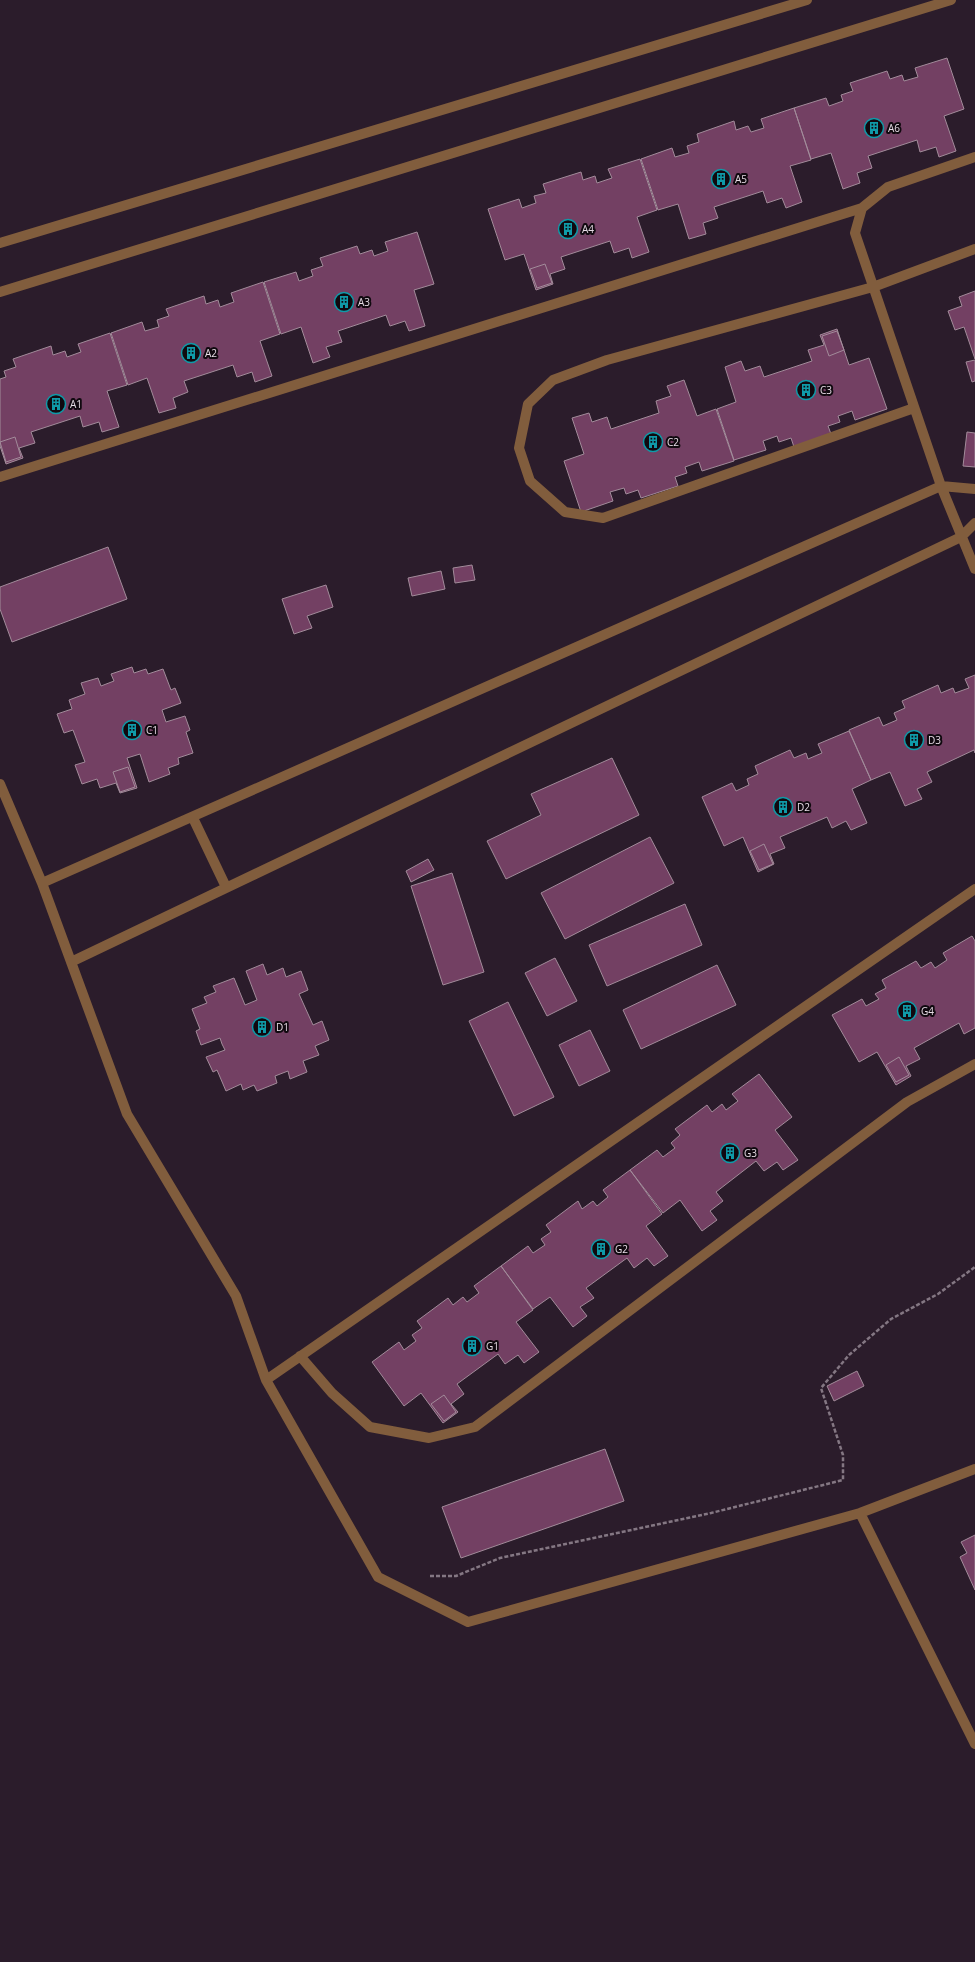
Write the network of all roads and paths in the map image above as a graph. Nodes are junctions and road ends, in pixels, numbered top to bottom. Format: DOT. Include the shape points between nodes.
graph roads {
  1 [pos="807,0"];
  2 [pos="951,0"];
  3 [pos="975,157"];
  4 [pos="862,208"];
  5 [pos="0,243"];
  6 [pos="975,249"];
  7 [pos="873,287"];
  8 [pos="0,292"];
  9 [pos="914,408"];
  10 [pos="0,477"];
  11 [pos="941,486"];
  12 [pos="975,489"];
  13 [pos="975,523"];
  14 [pos="961,537"];
  15 [pos="975,569"];
  16 [pos="0,784"];
  17 [pos="193,818"];
  18 [pos="42,883"];
  19 [pos="226,887"];
  20 [pos="975,889"];
  21 [pos="71,962"];
  22 [pos="975,1064"];
  23 [pos="975,1267"];
  24 [pos="300,1356"];
  25 [pos="266,1380"];
  26 [pos="975,1469"];
  27 [pos="860,1513"];
  28 [pos="425,1576"];
  29 [pos="975,1744"];
  1 -- 5 [label="street"];
  2 -- 8 [label="street"];
  3 -- 4 [label="street" via="888,187"];
  4 -- 7 [label="street" via="855,232"];
  4 -- 10 [label="street"];
  6 -- 7 [label="street"];
  7 -- 9 [label="street"];
  7 -- 9 [label="street" via="608,360 553,380 528,404 519,448 530,481 565,512 603,518"];
  9 -- 11 [label="street"];
  11 -- 12 [label="street"];
  11 -- 14 [label="street"];
  11 -- 17 [label="street"];
  13 -- 14 [label="street"];
  14 -- 15 [label="street"];
  14 -- 19 [label="street"];
  16 -- 18 [label="street"];
  17 -- 18 [label="street"];
  17 -- 19 [label="street"];
  18 -- 21 [label="street"];
  19 -- 21 [label="street"];
  20 -- 24 [label="street"];
  21 -- 25 [label="street" via="127,1114 236,1296"];
  22 -- 24 [label="street" via="907,1102 475,1427 430,1438 370,1427 332,1393"];
  23 -- 28 [label="path" via="938,1294 891,1319 849,1355 821,1388 843,1455 843,1480 711,1513 500,1558 456,1576"];
  24 -- 25 [label="street"];
  25 -- 27 [label="street" via="378,1577 468,1622"];
  26 -- 27 [label="street"];
  27 -- 29 [label="street"];
}
